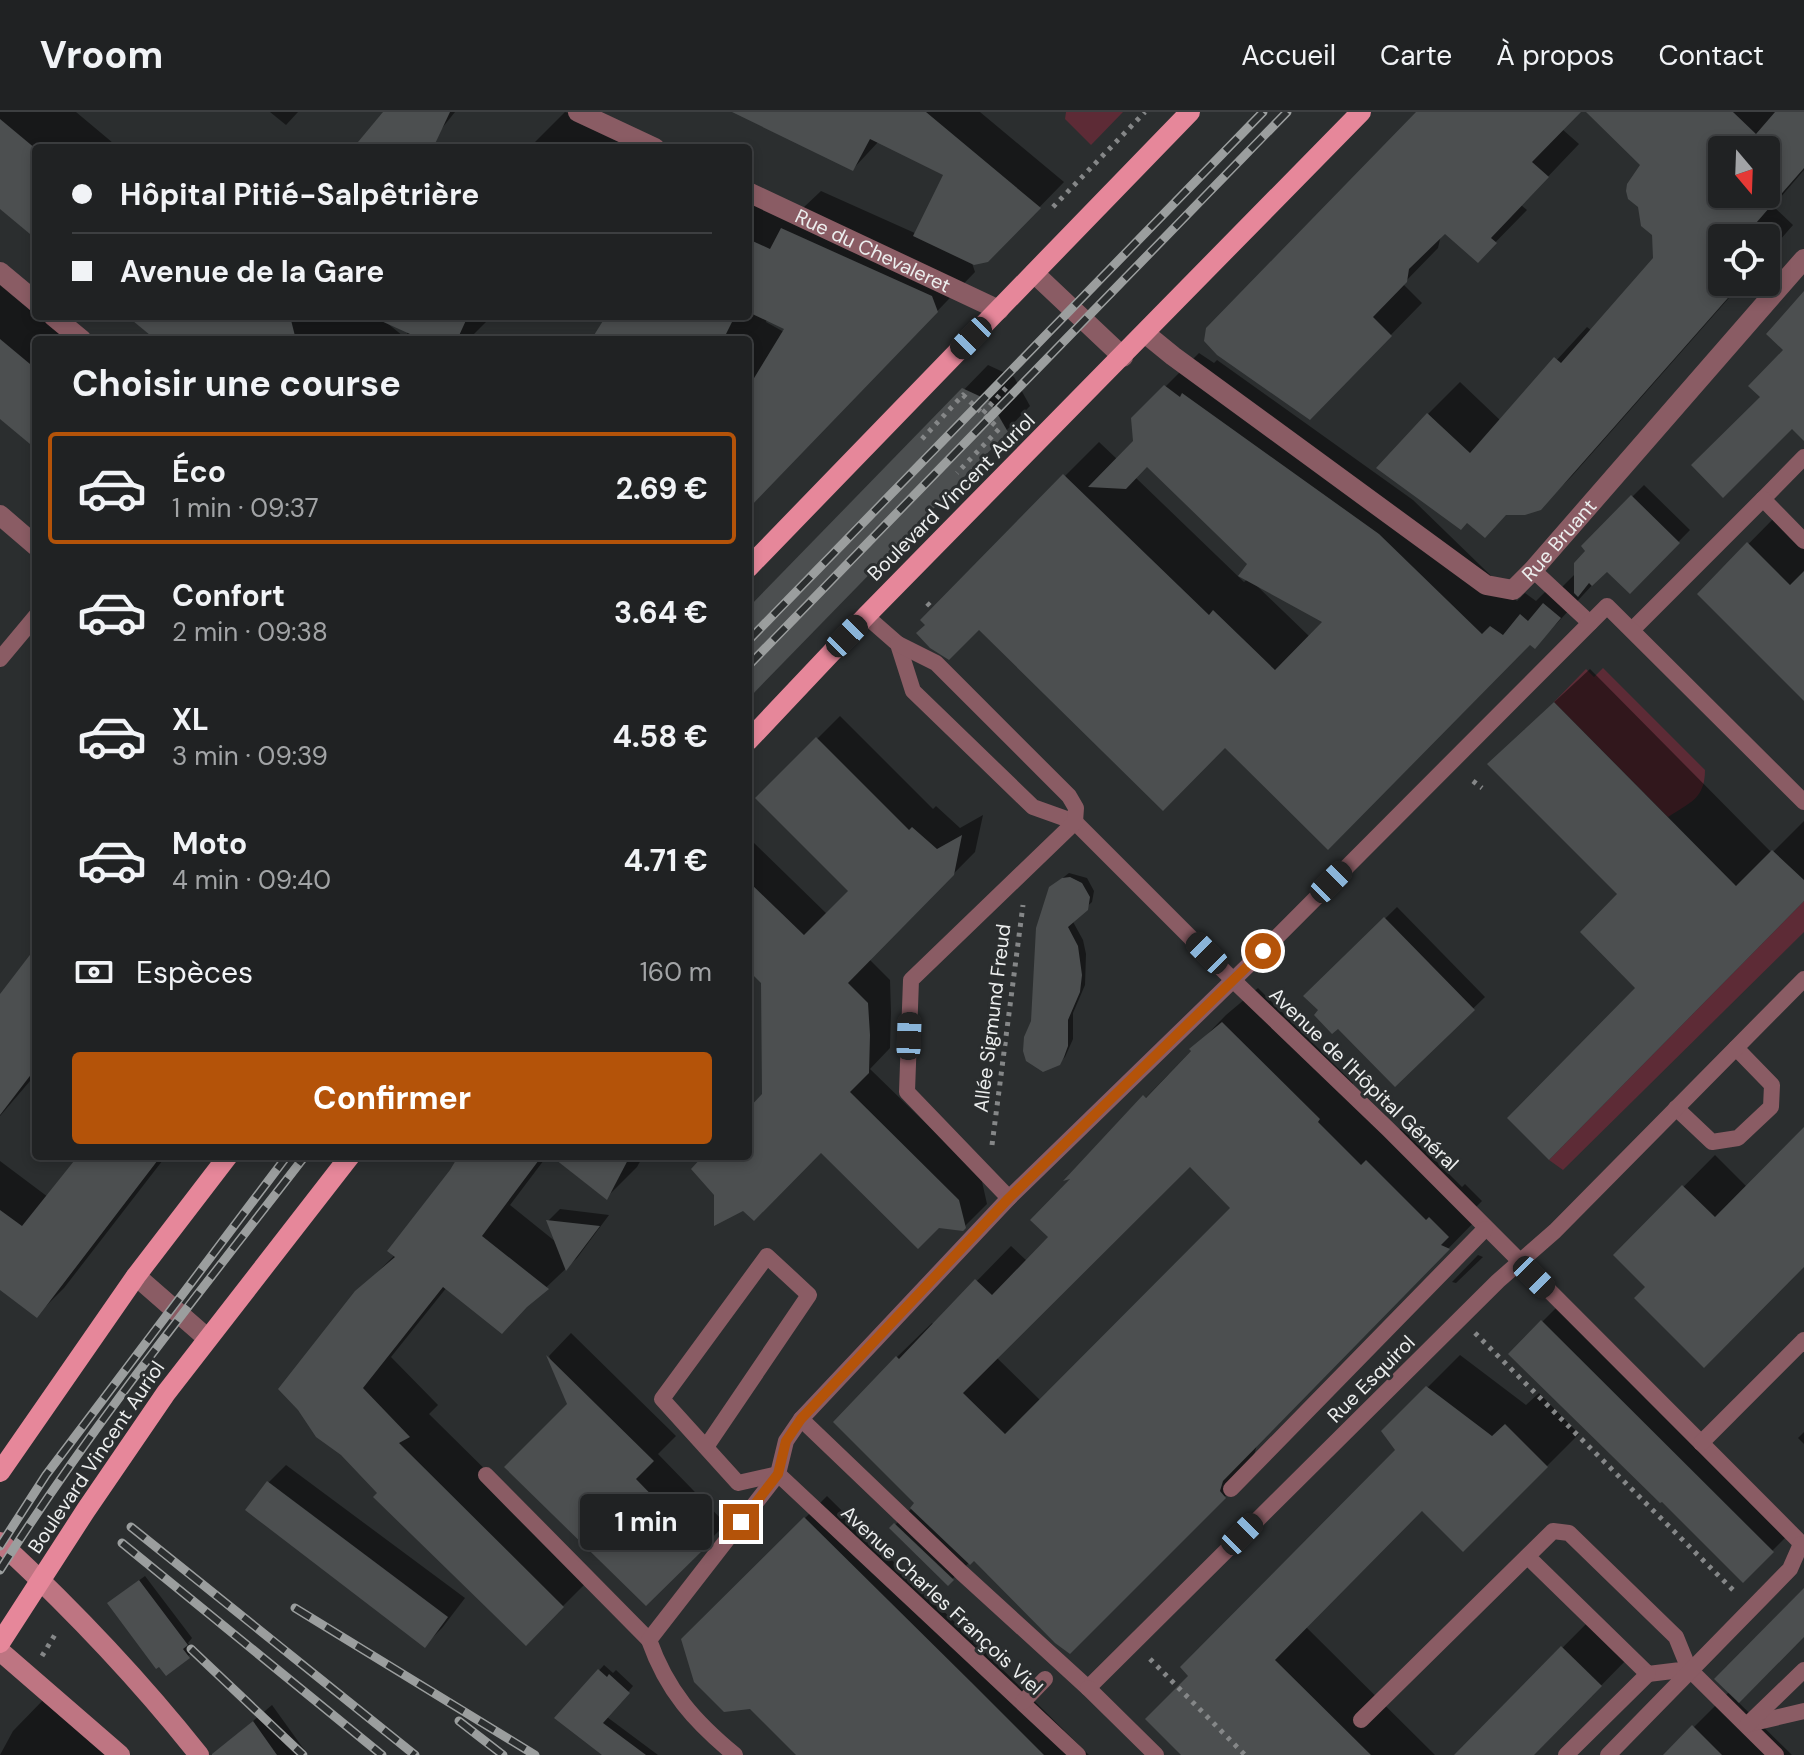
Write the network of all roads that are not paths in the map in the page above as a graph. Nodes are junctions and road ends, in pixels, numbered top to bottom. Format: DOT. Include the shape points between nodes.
graph roads {
  1 [pos="578,112"];
  2 [pos="1190,112"];
  3 [pos="1361,112"];
  4 [pos="646,144"];
  5 [pos="752,194"];
  6 [pos="1804,259"];
  7 [pos="0,272"];
  8 [pos="1034,273"];
  9 [pos="32,299"];
  10 [pos="999,310"];
  11 [pos="58,320"];
  12 [pos="1146,334"];
  13 [pos="77,336"];
  14 [pos="1123,357"];
  15 [pos="1804,457"];
  16 [pos="1763,499"];
  17 [pos="0,515"];
  18 [pos="1803,540"];
  19 [pos="32,543"];
  20 [pos="752,564"];
  21 [pos="1533,570"];
  22 [pos="866,616"];
  23 [pos="32,621"];
  24 [pos="1590,623"];
  25 [pos="1632,630"];
  26 [pos="898,644"];
  27 [pos="0,659"];
  28 [pos="752,737"];
  29 [pos="1804,802"];
  30 [pos="1075,822"];
  31 [pos="1804,979"];
  32 [pos="1233,980"];
  33 [pos="1736,1048"];
  34 [pos="1676,1108"];
  35 [pos="225,1160"];
  36 [pos="347,1160"];
  37 [pos="1009,1198"];
  38 [pos="1485,1229"];
  39 [pos="1519,1262"];
  40 [pos="136,1276"];
  41 [pos="207,1338"];
  42 [pos="1804,1340"];
  43 [pos="801,1419"];
  44 [pos="1701,1443"];
  45 [pos="706,1447"];
  46 [pos="0,1472"];
  47 [pos="778,1474"];
  48 [pos="486,1475"];
  49 [pos="1231,1489"];
  50 [pos="0,1542"];
  51 [pos="1802,1545"];
  52 [pos="1528,1557"];
  53 [pos="41,1581"];
  54 [pos="649,1640"];
  55 [pos="0,1643"];
  56 [pos="0,1651"];
  57 [pos="1689,1669"];
  58 [pos="1804,1670"];
  59 [pos="1648,1674"];
  60 [pos="1045,1679"];
  61 [pos="1088,1688"];
  62 [pos="1023,1702"];
  63 [pos="1804,1711"];
  64 [pos="1361,1720"];
  65 [pos="1747,1725"];
  66 [pos="120,1755"];
  67 [pos="199,1755"];
  68 [pos="735,1755"];
  69 [pos="1078,1755"];
  70 [pos="1156,1755"];
  71 [pos="1566,1755"];
  72 [pos="1608,1755"];
  73 [pos="1776,1755"];
  1 -- 4 [label="street"];
  2 -- 8 [label="main road"];
  3 -- 12 [label="main road, Boulevard Vincent Auriol"];
  5 -- 10 [label="street, Rue du Chevaleret"];
  6 -- 21 [label="street, Rue Bruant"];
  7 -- 9 [label="street"];
  8 -- 10 [label="main road"];
  8 -- 14 [label="street"];
  10 -- 20 [label="main road"];
  11 -- 13 [label="street"];
  12 -- 14 [label="main road, Boulevard Vincent Auriol"];
  12 -- 21 [label="street, Rue Bruant" via="1486,585 1513,590"];
  14 -- 22 [label="main road, Boulevard Vincent Auriol"];
  15 -- 16 [label="lane"];
  16 -- 18 [label="lane"];
  16 -- 25 [label="lane"];
  17 -- 19 [label="street"];
  21 -- 24 [label="lane"];
  22 -- 26 [label="lane"];
  22 -- 28 [label="main road, Boulevard Vincent Auriol"];
  23 -- 27 [label="lane"];
  24 -- 25 [label="lane" via="1607,606"];
  24 -- 32 [label="lane"];
  25 -- 29 [label="lane"];
  26 -- 30 [label="lane" via="936,663 1069,796 1076,808"];
  26 -- 30 [label="lane, Avenue de l'Hôpital Général" via="913,691 1033,807"];
  30 -- 32 [label="lane, Avenue de l'Hôpital Général"];
  30 -- 37 [label="lane" via="911,980 907,1092"];
  31 -- 33 [label="lane, Rue Esquirol"];
  32 -- 37 [label="lane"];
  32 -- 38 [label="lane, Avenue de l'Hôpital Général"];
  33 -- 34 [label="lane, Rue Esquirol"];
  33 -- 34 [label="lane" via="1772,1085 1771,1107 1738,1138 1712,1142"];
  34 -- 39 [label="lane, Rue Esquirol"];
  35 -- 40 [label="main road"];
  36 -- 41 [label="main road, Boulevard Vincent Auriol"];
  37 -- 43 [label="lane"];
  38 -- 39 [label="lane, Avenue de l'Hôpital Général"];
  38 -- 49 [label="lane"];
  39 -- 44 [label="lane, Avenue de l'Hôpital Général"];
  39 -- 61 [label="lane, Rue Esquirol"];
  40 -- 41 [label="street"];
  40 -- 46 [label="main road"];
  41 -- 53 [label="main road, Boulevard Vincent Auriol"];
  42 -- 44 [label="lane"];
  43 -- 47 [label="lane" via="786,1441"];
  43 -- 61 [label="lane"];
  44 -- 51 [label="lane, Avenue de l'Hôpital Général"];
  45 -- 45 [label="lane" via="809,1295 767,1256 662,1399"];
  45 -- 47 [label="lane" via="738,1483"];
  47 -- 54 [label="lane"];
  47 -- 62 [label="lane, Avenue Charles François Viel"];
  48 -- 54 [label="lane"];
  50 -- 53 [label="street"];
  51 -- 57 [label="lane" via="1790,1569"];
  52 -- 57 [label="lane" via="1553,1531 1569,1533 1676,1637"];
  52 -- 59 [label="lane"];
  52 -- 64 [label="lane"];
  53 -- 55 [label="main road, Boulevard Vincent Auriol"];
  53 -- 67 [label="street" via="146,1690"];
  54 -- 68 [label="lane" via="674,1693 698,1724"];
  56 -- 66 [label="street"];
  57 -- 59 [label="lane"];
  57 -- 65 [label="lane"];
  57 -- 72 [label="lane"];
  58 -- 65 [label="lane"];
  59 -- 71 [label="lane"];
  60 -- 62 [label="lane"];
  61 -- 70 [label="lane"];
  62 -- 69 [label="lane, Avenue Charles François Viel"];
  63 -- 65 [label="lane"];
  65 -- 73 [label="lane"];
}
